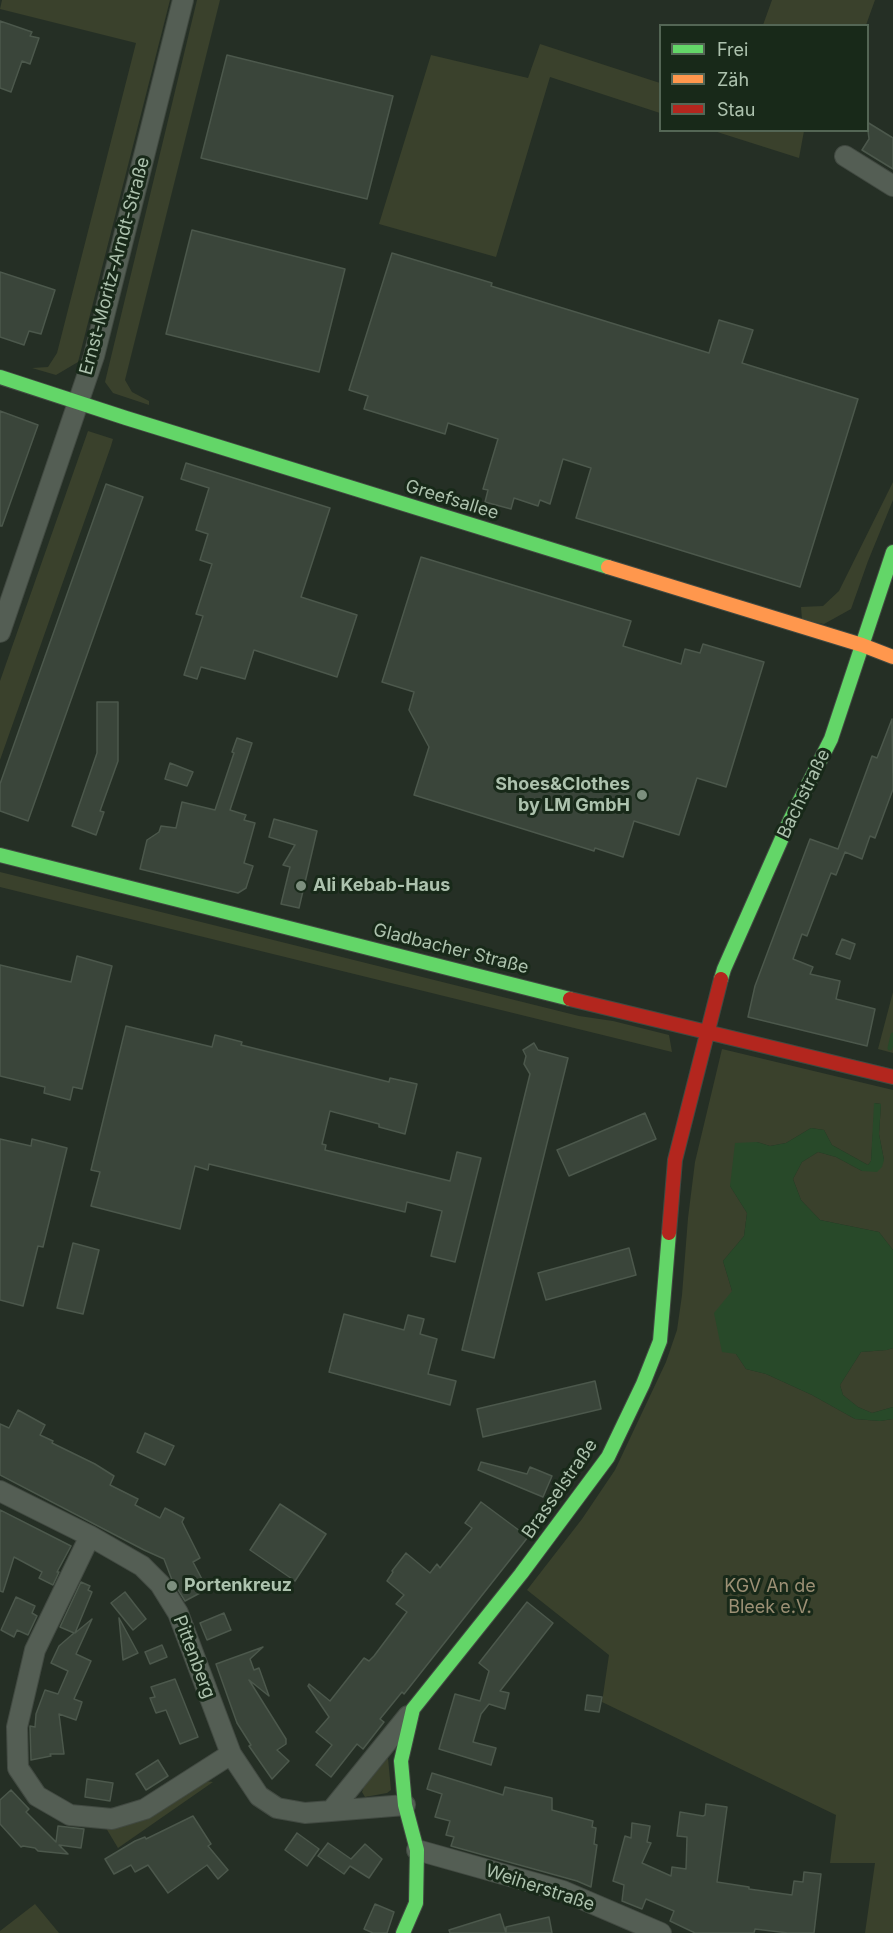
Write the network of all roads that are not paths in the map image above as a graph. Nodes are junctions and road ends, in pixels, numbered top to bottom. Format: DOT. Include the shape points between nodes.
graph roads {
  1 [pos="183,0"];
  2 [pos="845,156"];
  3 [pos="893,186"];
  4 [pos="0,376"];
  5 [pos="77,402"];
  6 [pos="893,552"];
  7 [pos="0,632"];
  8 [pos="862,645"];
  9 [pos="893,657"];
  10 [pos="0,855"];
  11 [pos="707,1033"];
  12 [pos="893,1077"];
  13 [pos="0,1491"];
  14 [pos="90,1536"];
  15 [pos="413,1709"];
  16 [pos="231,1754"];
  17 [pos="405,1805"];
  18 [pos="331,1811"];
  19 [pos="417,1850"];
  20 [pos="403,1933"];
  21 [pos="661,1933"];
  1 -- 5 [label="street, Ernst-Moritz-Arndt-Straße" via="94,356"];
  2 -- 3 [label="street"];
  4 -- 5 [label="street, Greefsallee"];
  5 -- 7 [label="street, Ernst-Moritz-Arndt-Straße"];
  5 -- 8 [label="street, Greefsallee"];
  6 -- 8 [label="street, Bachstraße"];
  8 -- 9 [label="street, Greefsallee"];
  8 -- 11 [label="street, Bachstraße" via="831,739 790,820 724,969"];
  10 -- 11 [label="street, Gladbacher Straße"];
  11 -- 12 [label="street, Gladbacher Straße"];
  11 -- 15 [label="street, Brasselstraße" via="675,1160 660,1341 643,1384 608,1457"];
  13 -- 14 [label="street, Pittenberg"];
  14 -- 16 [label="street, Pittenberg" via="142,1566 160,1584 178,1613"];
  14 -- 16 [label="street" via="35,1650 17,1727 18,1768 37,1796 70,1815 112,1819 145,1809"];
  15 -- 17 [label="street, Brasselstraße" via="401,1761"];
  15 -- 18 [label="street"];
  16 -- 18 [label="street, Pittenberg" via="258,1796 277,1808 304,1813"];
  17 -- 18 [label="street, Pittenberg"];
  17 -- 19 [label="street, Brasselstraße"];
  19 -- 20 [label="street, Brasselstraße" via="416,1903"];
  19 -- 21 [label="street, Weiherstraße" via="563,1891"];
}
